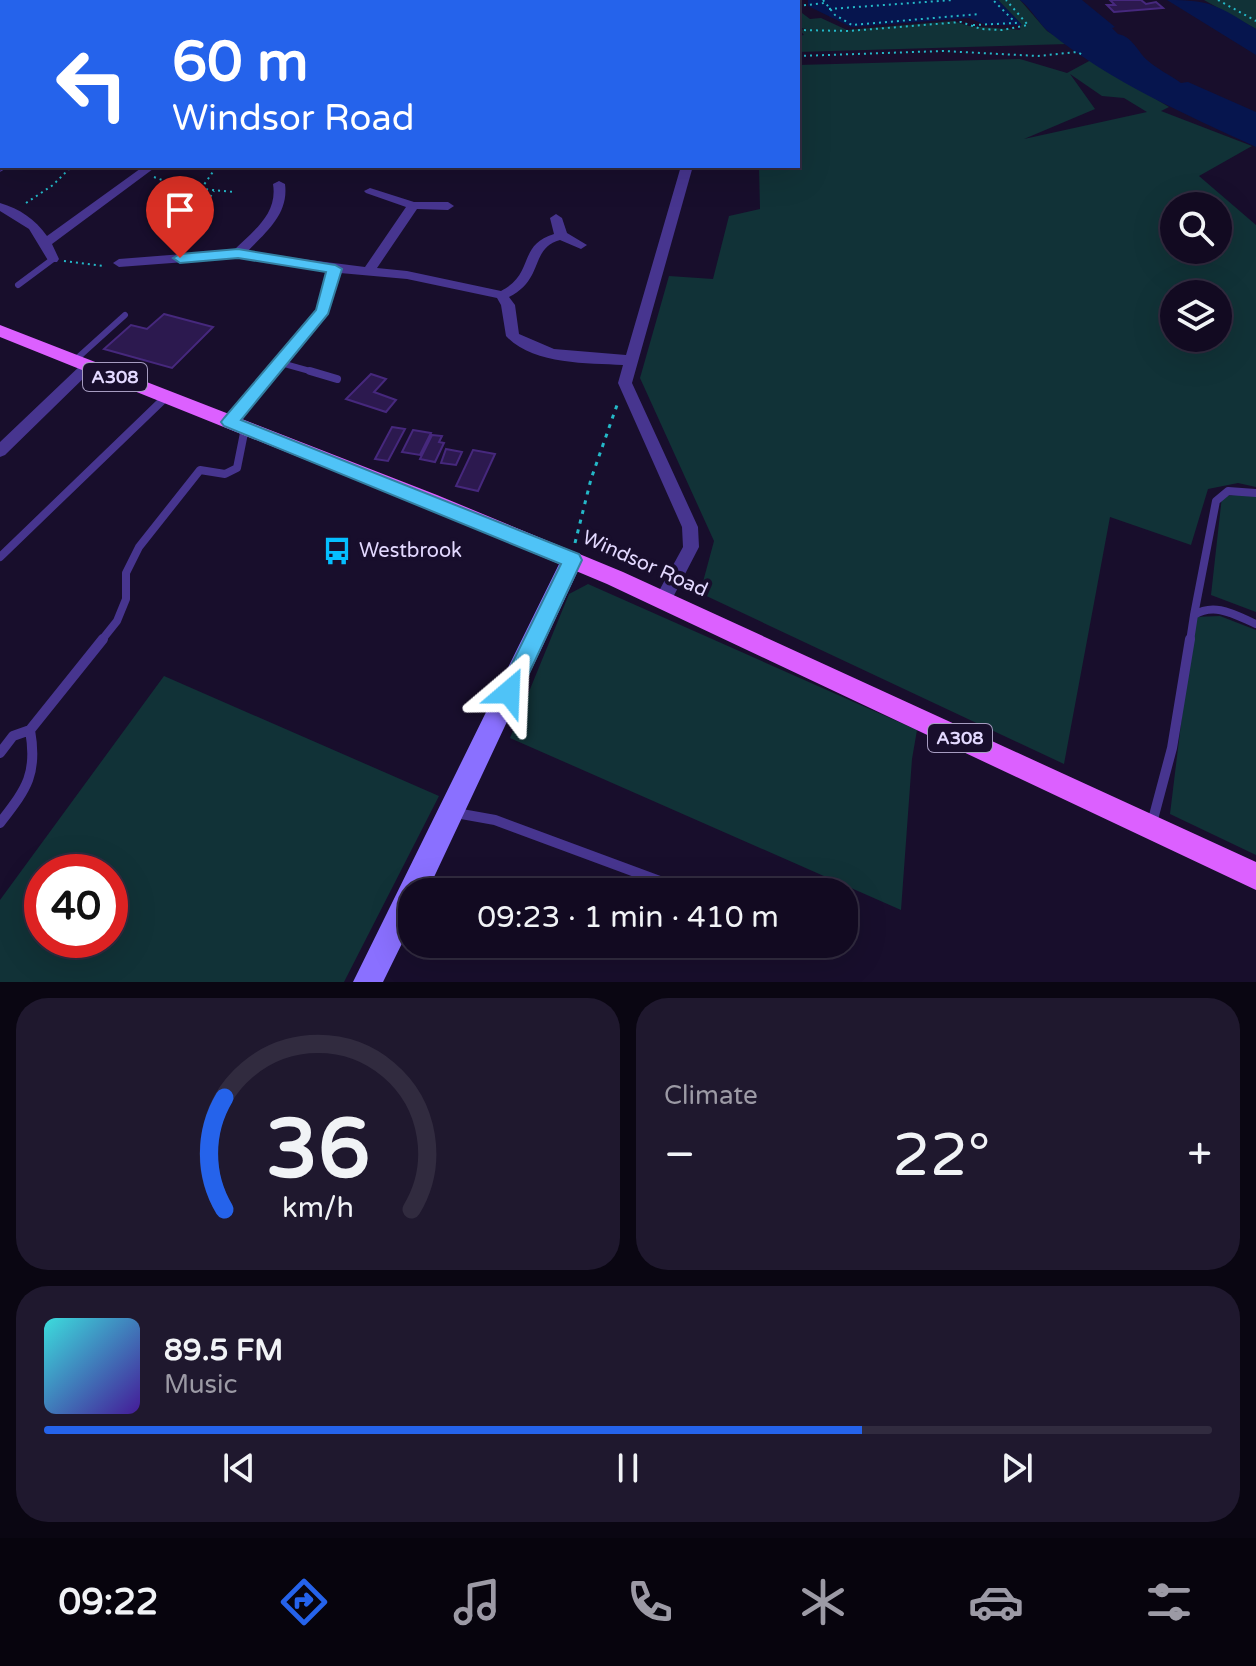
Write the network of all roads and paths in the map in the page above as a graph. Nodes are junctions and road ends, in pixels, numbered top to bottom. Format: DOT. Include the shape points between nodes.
graph roads {
  1 [pos="953,0"];
  2 [pos="993,0"];
  3 [pos="1006,0"];
  4 [pos="1218,0"];
  5 [pos="824,2"];
  6 [pos="800,6"];
  7 [pos="829,9"];
  8 [pos="1256,21"];
  9 [pos="989,24"];
  10 [pos="970,25"];
  11 [pos="800,30"];
  12 [pos="1083,55"];
  13 [pos="800,56"];
  14 [pos="70,168"];
  15 [pos="148,168"];
  16 [pos="216,168"];
  17 [pos="686,168"];
  18 [pos="138,175"];
  19 [pos="279,184"];
  20 [pos="201,189"];
  21 [pos="214,191"];
  22 [pos="370,191"];
  23 [pos="234,192"];
  24 [pos="413,205"];
  25 [pos="448,206"];
  26 [pos="0,207"];
  27 [pos="13,211"];
  28 [pos="556,218"];
  29 [pos="560,236"];
  30 [pos="46,242"];
  31 [pos="581,245"];
  32 [pos="238,254"];
  33 [pos="180,258"];
  34 [pos="53,259"];
  35 [pos="119,263"];
  36 [pos="335,269"];
  37 [pos="370,270"];
  38 [pos="18,285"];
  39 [pos="502,295"];
  40 [pos="125,315"];
  41 [pos="0,331"];
  42 [pos="630,360"];
  43 [pos="281,363"];
  44 [pos="81,364"];
  45 [pos="337,379"];
  46 [pos="625,383"];
  47 [pos="166,397"];
  48 [pos="237,425"];
  49 [pos="0,451"];
  50 [pos="1256,493"];
  51 [pos="0,557"];
  52 [pos="572,560"];
  53 [pos="663,600"];
  54 [pos="1194,615"];
  55 [pos="1256,624"];
  56 [pos="30,730"];
  57 [pos="0,753"];
  58 [pos="451,813"];
  59 [pos="0,823"];
  60 [pos="1151,827"];
  61 [pos="1256,876"];
  62 [pos="419,878"];
  63 [pos="652,878"];
  64 [pos="398,921"];
  65 [pos="368,982"];
  1 -- 7 [label="path"];
  2 -- 9 [label="path" via="1016,23"];
  3 -- 10 [label="path" via="1028,25 1002,30"];
  4 -- 8 [label="path"];
  5 -- 6 [label="path"];
  5 -- 7 [label="path"];
  7 -- 9 [label="path" via="852,25 980,14"];
  9 -- 10 [label="path"];
  10 -- 11 [label="path"];
  12 -- 13 [label="path" via="943,51"];
  14 -- 27 [label="path"];
  15 -- 18 [label="street"];
  16 -- 20 [label="path"];
  17 -- 42 [label="street"];
  18 -- 20 [label="path"];
  18 -- 30 [label="street"];
  19 -- 32 [label="street" via="279,208"];
  20 -- 21 [label="path"];
  21 -- 23 [label="path"];
  21 -- 33 [label="path"];
  22 -- 24 [label="street"];
  24 -- 25 [label="street"];
  24 -- 37 [label="street"];
  26 -- 27 [label="street"];
  27 -- 30 [label="street" via="39,229"];
  28 -- 29 [label="street"];
  29 -- 31 [label="street"];
  29 -- 39 [label="street" via="536,247 527,275"];
  30 -- 34 [label="street"];
  32 -- 33 [label="street"];
  32 -- 36 [label="street"];
  33 -- 35 [label="street"];
  34 -- 35 [label="path" via="108,267"];
  34 -- 38 [label="lane"];
  36 -- 37 [label="street"];
  36 -- 43 [label="street" via="323,311"];
  37 -- 39 [label="street"];
  39 -- 42 [label="street" via="513,336 532,349"];
  40 -- 44 [label="lane"];
  41 -- 44 [label="main road, Windsor Road / A308"];
  42 -- 46 [label="street"];
  43 -- 45 [label="lane"];
  43 -- 48 [label="street"];
  44 -- 47 [label="main road, Windsor Road / A308"];
  44 -- 49 [label="street"];
  46 -- 52 [label="path" via="591,479"];
  46 -- 53 [label="street" via="690,527 691,547"];
  47 -- 48 [label="main road, Windsor Road / A308"];
  47 -- 51 [label="lane"];
  48 -- 52 [label="main road, Windsor Road / A308"];
  48 -- 56 [label="lane" via="239,465 226,476 200,470 139,547 126,573 126,599 117,621"];
  50 -- 54 [label="lane" via="1228,491 1216,501"];
  52 -- 53 [label="main road, Windsor Road / A308"];
  52 -- 58 [label="street"];
  53 -- 60 [label="main road, Windsor Road / A308"];
  54 -- 55 [label="lane" via="1205,608 1222,610"];
  54 -- 60 [label="lane" via="1172,748"];
  56 -- 57 [label="lane" via="13,736"];
  56 -- 59 [label="lane" via="35,771"];
  58 -- 62 [label="street"];
  58 -- 63 [label="lane" via="495,820"];
  60 -- 61 [label="main road, Windsor Road / A308"];
  64 -- 65 [label="street"];
}
